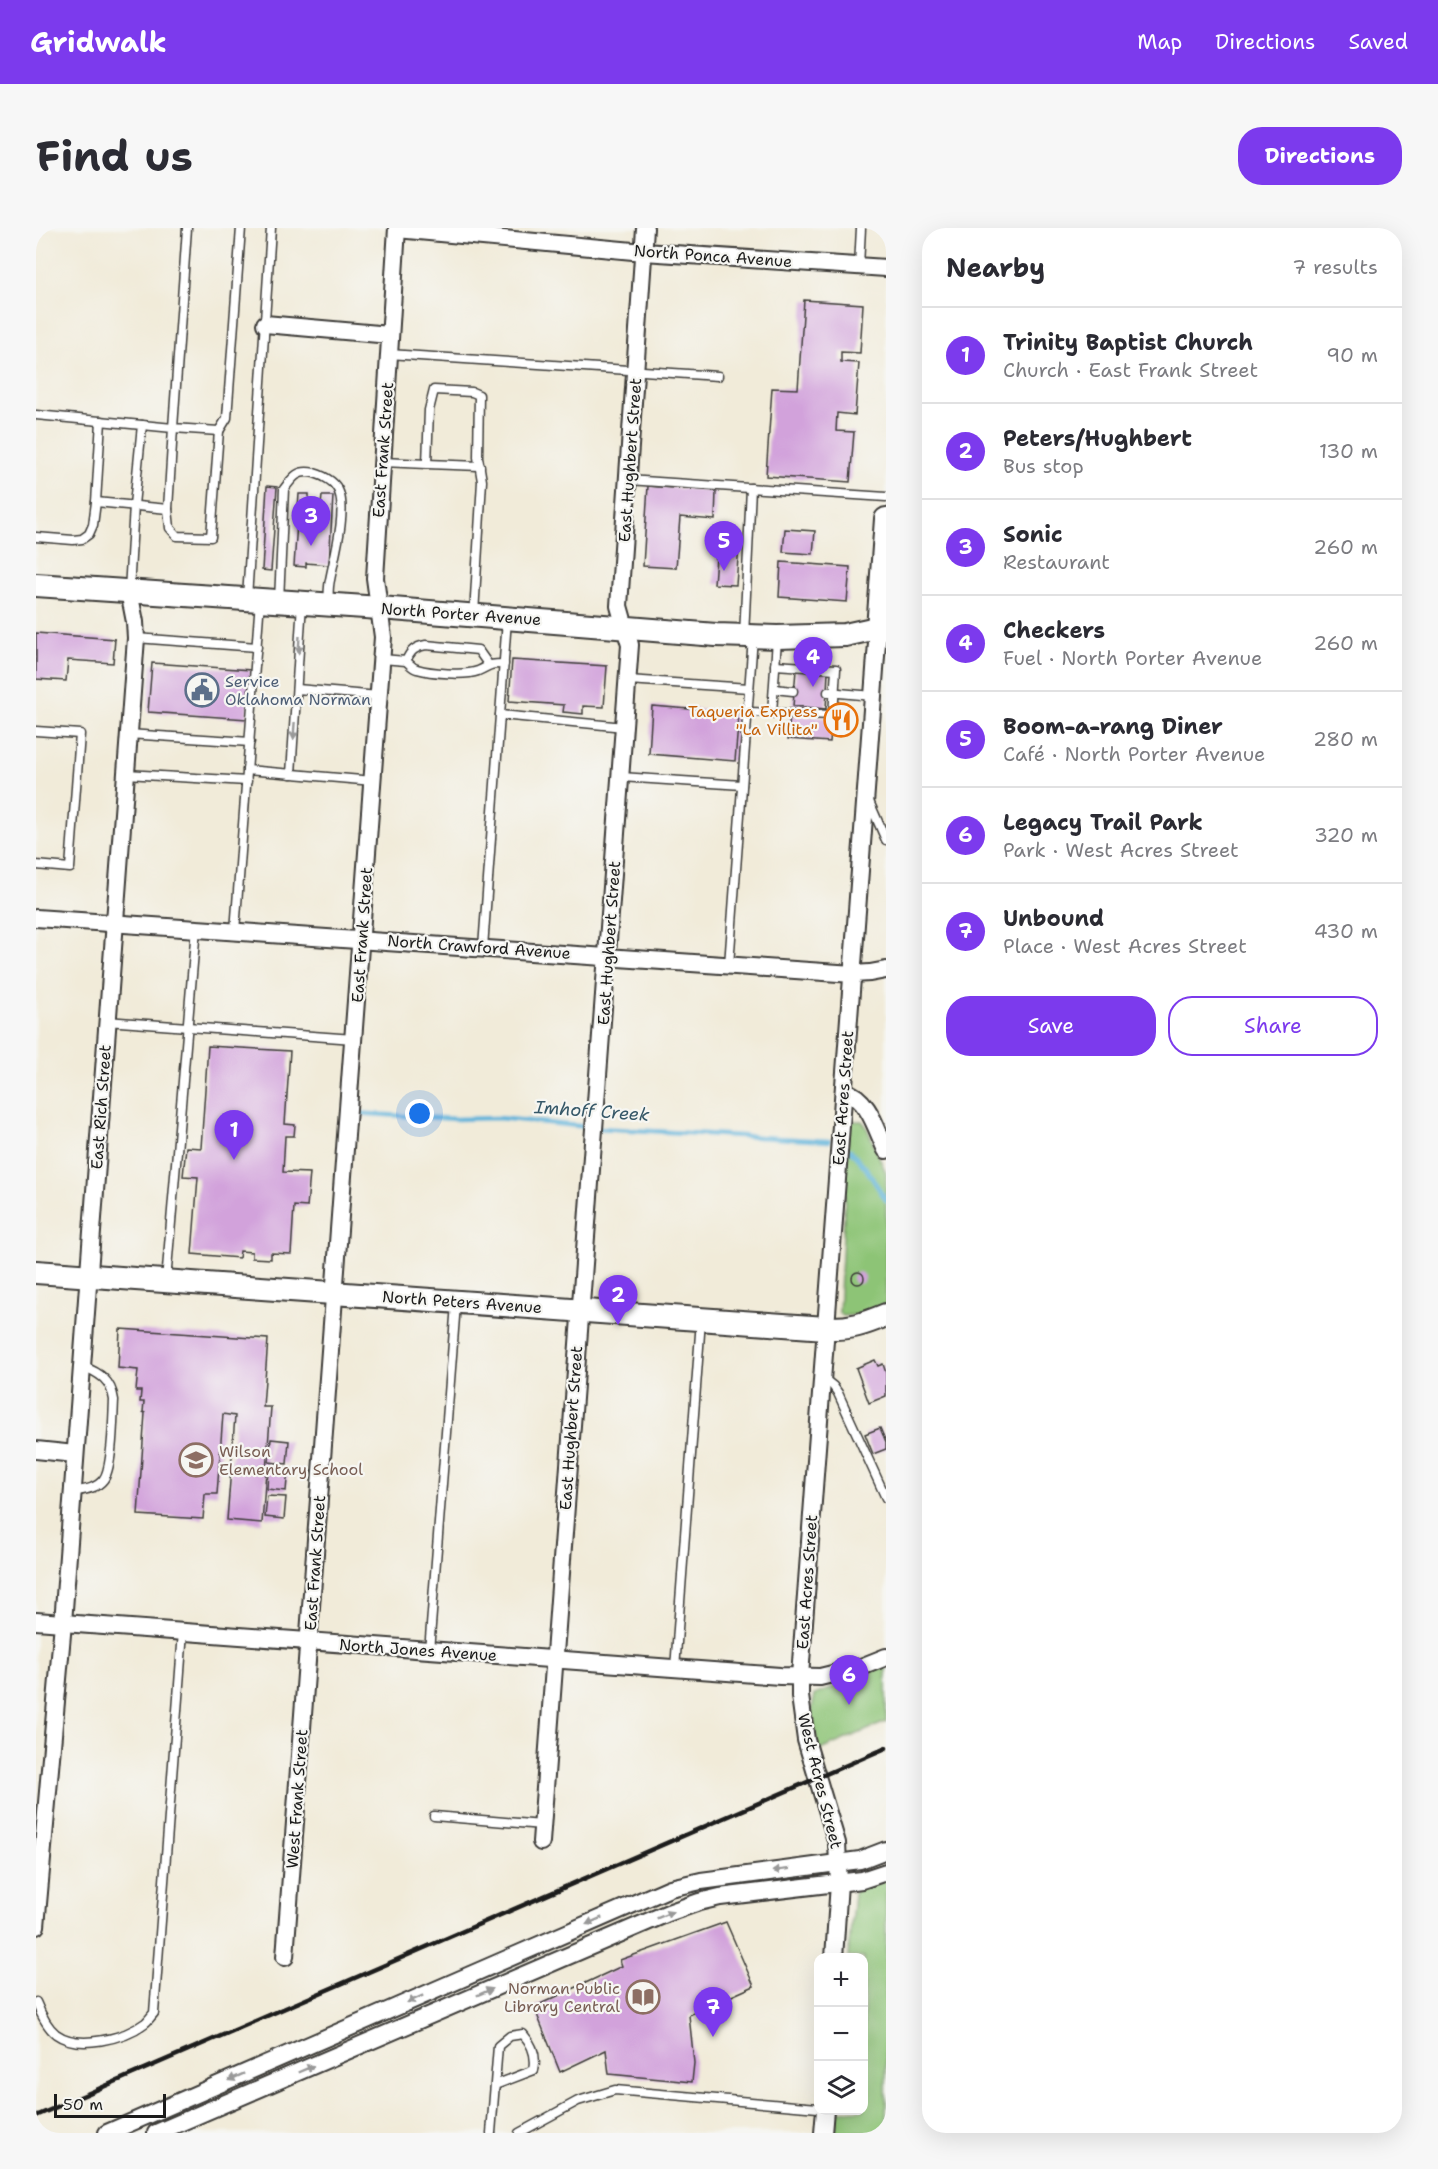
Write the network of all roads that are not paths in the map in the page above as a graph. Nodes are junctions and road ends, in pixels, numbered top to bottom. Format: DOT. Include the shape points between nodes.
graph roads {
  1 [pos="186,228"];
  2 [pos="241,228"];
  3 [pos="271,228"];
  4 [pos="645,228"];
  5 [pos="861,228"];
  6 [pos="397,229"];
  7 [pos="644,252"];
  8 [pos="859,266"];
  9 [pos="886,268"];
  10 [pos="264,324"];
  11 [pos="390,335"];
  12 [pos="389,354"];
  13 [pos="636,371"];
  14 [pos="718,376"];
  15 [pos="36,415"];
  16 [pos="101,421"];
  17 [pos="142,425"];
  18 [pos="173,428"];
  19 [pos="219,431"];
  20 [pos="382,462"];
  21 [pos="428,464"];
  22 [pos="480,466"];
  23 [pos="628,480"];
  24 [pos="751,488"];
  25 [pos="886,497"];
  26 [pos="96,502"];
  27 [pos="134,505"];
  28 [pos="168,509"];
  29 [pos="886,519"];
  30 [pos="36,537"];
  31 [pos="885,542"];
  32 [pos="36,585"];
  33 [pos="129,591"];
  34 [pos="272,600"];
  35 [pos="328,604"];
  36 [pos="380,608"];
  37 [pos="474,615"];
  38 [pos="507,617"];
  39 [pos="625,626"];
  40 [pos="882,628"];
  41 [pos="748,636"];
  42 [pos="777,637"];
  43 [pos="136,638"];
  44 [pos="257,647"];
  45 [pos="382,658"];
  46 [pos="406,661"];
  47 [pos="488,664"];
  48 [pos="504,664"];
  49 [pos="775,664"];
  50 [pos="628,680"];
  51 [pos="750,688"];
  52 [pos="297,689"];
  53 [pos="774,689"];
  54 [pos="793,691"];
  55 [pos="831,693"];
  56 [pos="379,696"];
  57 [pos="873,696"];
  58 [pos="748,712"];
  59 [pos="772,713"];
  60 [pos="500,715"];
  61 [pos="624,727"];
  62 [pos="36,731"];
  63 [pos="128,734"];
  64 [pos="250,742"];
  65 [pos="247,770"];
  66 [pos="125,774"];
  67 [pos="291,774"];
  68 [pos="621,777"];
  69 [pos="247,781"];
  70 [pos="373,781"];
  71 [pos="742,785"];
  72 [pos="866,794"];
  73 [pos="886,840"];
  74 [pos="36,865"];
  75 [pos="36,918"];
  76 [pos="114,923"];
  77 [pos="196,928"];
  78 [pos="235,931"];
  79 [pos="362,939"];
  80 [pos="483,948"];
  81 [pos="608,957"];
  82 [pos="729,965"];
  83 [pos="886,970"];
  84 [pos="853,974"];
  85 [pos="106,1021"];
  86 [pos="188,1027"];
  87 [pos="354,1039"];
  88 [pos="844,1091"];
  89 [pos="886,1150"];
  90 [pos="36,1272"];
  91 [pos="89,1276"];
  92 [pos="166,1281"];
  93 [pos="335,1293"];
  94 [pos="457,1301"];
  95 [pos="580,1310"];
  96 [pos="886,1315"];
  97 [pos="701,1319"];
  98 [pos="826,1328"];
  99 [pos="82,1366"];
  100 [pos="823,1378"];
  101 [pos="36,1450"];
  102 [pos="75,1454"];
  103 [pos="72,1492"];
  104 [pos="886,1498"];
  105 [pos="36,1621"];
  106 [pos="63,1623"];
  107 [pos="183,1632"];
  108 [pos="309,1641"];
  109 [pos="429,1651"];
  110 [pos="886,1657"];
  111 [pos="554,1660"];
  112 [pos="675,1669"];
  113 [pos="800,1676"];
  114 [pos="434,1816"];
  115 [pos="542,1825"];
  116 [pos="541,1842"];
  117 [pos="886,1850"];
  118 [pos="839,1864"];
  119 [pos="886,1872"];
  120 [pos="839,1884"];
  121 [pos="36,1926"];
  122 [pos="834,1953"];
  123 [pos="285,1957"];
  124 [pos="36,2002"];
  125 [pos="495,2085"];
  126 [pos="814,2108"];
  127 [pos="825,2115"];
  128 [pos="107,2133"];
  129 [pos="156,2133"];
  130 [pos="490,2133"];
  131 [pos="519,2133"];
  132 [pos="823,2133"];
  1 -- 18 [label="lane"];
  2 -- 19 [label="lane" via="228,418"];
  3 -- 10 [label="lane"];
  4 -- 7 [label="street, East Hughbert Street"];
  5 -- 8 [label="lane"];
  6 -- 7 [label="street, North Ponca Avenue"];
  6 -- 11 [label="street, East Frank Street"];
  7 -- 8 [label="street, North Ponca Avenue"];
  7 -- 13 [label="street, East Hughbert Street"];
  8 -- 9 [label="street, North Ponca Avenue"];
  10 -- 11 [label="street"];
  10 -- 34 [label="lane"];
  11 -- 12 [label="street, East Frank Street"];
  12 -- 13 [label="lane"];
  12 -- 20 [label="street, East Frank Street"];
  13 -- 14 [label="lane"];
  13 -- 23 [label="street, East Hughbert Street"];
  15 -- 16 [label="lane"];
  16 -- 17 [label="lane"];
  16 -- 26 [label="lane"];
  17 -- 18 [label="lane"];
  17 -- 27 [label="lane"];
  18 -- 19 [label="lane"];
  18 -- 28 [label="lane"];
  19 -- 28 [label="lane" via="211,537 177,536 170,528"];
  20 -- 21 [label="lane"];
  20 -- 36 [label="street, East Frank Street" via="375,578"];
  21 -- 22 [label="lane"];
  21 -- 22 [label="lane" via="429,410 434,390 441,389 479,395"];
  22 -- 37 [label="lane"];
  23 -- 24 [label="lane"];
  23 -- 39 [label="street, East Hughbert Street" via="619,606"];
  24 -- 25 [label="lane"];
  24 -- 41 [label="lane"];
  26 -- 27 [label="lane"];
  26 -- 30 [label="lane" via="93,525 82,539"];
  27 -- 28 [label="lane"];
  27 -- 33 [label="lane"];
  29 -- 31 [label="street, East Acres Street"];
  31 -- 40 [label="street, East Acres Street"];
  32 -- 33 [label="street, North Porter Avenue"];
  33 -- 34 [label="street, North Porter Avenue"];
  33 -- 43 [label="street, East Rich Street"];
  34 -- 35 [label="street, North Porter Avenue"];
  34 -- 35 [label="lane" via="284,489 294,475 305,471 332,481 342,502"];
  34 -- 44 [label="lane"];
  34 -- 52 [label="lane, one-way"];
  35 -- 36 [label="street, North Porter Avenue"];
  36 -- 37 [label="street, North Porter Avenue"];
  36 -- 45 [label="street, East Frank Street"];
  37 -- 38 [label="street, North Porter Avenue"];
  38 -- 39 [label="street, North Porter Avenue"];
  38 -- 48 [label="lane"];
  39 -- 41 [label="street, North Porter Avenue"];
  39 -- 50 [label="street, East Hughbert Street" via="630,645"];
  40 -- 42 [label="street, North Porter Avenue" via="845,635"];
  40 -- 57 [label="street, East Acres Street"];
  41 -- 42 [label="street, North Porter Avenue"];
  41 -- 51 [label="lane"];
  42 -- 49 [label="lane"];
  43 -- 44 [label="lane"];
  43 -- 63 [label="street, East Rich Street"];
  44 -- 64 [label="lane"];
  45 -- 46 [label="lane"];
  45 -- 56 [label="street, East Frank Street"];
  46 -- 47 [label="lane" via="424,671 466,673"];
  46 -- 47 [label="lane" via="411,651 426,645 478,651"];
  47 -- 48 [label="lane"];
  48 -- 60 [label="lane"];
  49 -- 53 [label="lane"];
  49 -- 55 [label="lane" via="836,669"];
  50 -- 51 [label="lane"];
  50 -- 61 [label="street, East Hughbert Street"];
  51 -- 58 [label="lane"];
  52 -- 56 [label="lane"];
  52 -- 67 [label="lane, one-way"];
  53 -- 54 [label="lane"];
  53 -- 59 [label="lane"];
  55 -- 57 [label="lane"];
  55 -- 59 [label="lane" via="833,715"];
  56 -- 70 [label="street, East Frank Street"];
  57 -- 72 [label="street, East Acres Street"];
  58 -- 59 [label="lane"];
  58 -- 71 [label="lane"];
  60 -- 61 [label="lane"];
  60 -- 80 [label="lane"];
  61 -- 68 [label="street, East Hughbert Street"];
  62 -- 74 [label="lane" via="80,734 70,868"];
  63 -- 64 [label="lane"];
  63 -- 66 [label="street, East Rich Street"];
  64 -- 65 [label="lane"];
  65 -- 67 [label="lane"];
  65 -- 69 [label="lane"];
  66 -- 69 [label="lane"];
  66 -- 76 [label="street, East Rich Street"];
  67 -- 70 [label="lane"];
  68 -- 71 [label="lane"];
  68 -- 81 [label="street, East Hughbert Street"];
  69 -- 78 [label="lane"];
  70 -- 79 [label="street, East Frank Street"];
  71 -- 82 [label="lane"];
  72 -- 73 [label="lane"];
  72 -- 84 [label="street, East Acres Street"];
  75 -- 76 [label="street, North Crawford Avenue"];
  76 -- 77 [label="street, North Crawford Avenue"];
  76 -- 85 [label="street, East Rich Street"];
  77 -- 78 [label="street, North Crawford Avenue"];
  77 -- 86 [label="lane"];
  78 -- 79 [label="street, North Crawford Avenue"];
  79 -- 80 [label="street, North Crawford Avenue"];
  79 -- 87 [label="street, East Frank Street"];
  80 -- 81 [label="street, North Crawford Avenue"];
  81 -- 82 [label="street, North Crawford Avenue"];
  81 -- 95 [label="street, East Hughbert Street"];
  82 -- 84 [label="street, North Crawford Avenue"];
  83 -- 84 [label="street, North Crawford Avenue"];
  84 -- 88 [label="street, East Acres Street"];
  85 -- 86 [label="lane"];
  85 -- 91 [label="street, East Rich Street"];
  86 -- 87 [label="lane"];
  86 -- 92 [label="lane"];
  87 -- 93 [label="street, East Frank Street"];
  88 -- 89 [label="street" via="863,1104"];
  88 -- 98 [label="street, East Acres Street"];
  90 -- 91 [label="street, North Peters Avenue"];
  91 -- 92 [label="street, North Peters Avenue"];
  91 -- 99 [label="street, East Rich Street"];
  92 -- 93 [label="street, North Peters Avenue"];
  93 -- 94 [label="street, North Peters Avenue"];
  93 -- 108 [label="street, East Frank Street"];
  94 -- 95 [label="street, North Peters Avenue"];
  94 -- 109 [label="lane"];
  95 -- 97 [label="street, North Peters Avenue"];
  95 -- 111 [label="street, East Hughbert Street"];
  96 -- 98 [label="street, North Peters Avenue" via="857,1327"];
  97 -- 98 [label="street, North Peters Avenue"];
  97 -- 112 [label="lane"];
  98 -- 100 [label="street, East Acres Street"];
  99 -- 102 [label="street, East Rich Street"];
  99 -- 103 [label="lane" via="103,1376 113,1392 110,1462 99,1485"];
  100 -- 104 [label="lane" via="838,1393"];
  100 -- 113 [label="street, East Acres Street"];
  101 -- 102 [label="street"];
  102 -- 103 [label="street, East Rich Street"];
  103 -- 106 [label="street, East Rich Street"];
  105 -- 106 [label="street, North Jones Avenue"];
  106 -- 107 [label="street, North Jones Avenue"];
  106 -- 121 [label="street, East Rich Street"];
  107 -- 108 [label="street, North Jones Avenue"];
  107 -- 124 [label="lane" via="154,2013 145,2023 128,2031 86,2043 55,2034"];
  108 -- 109 [label="street, North Jones Avenue"];
  108 -- 123 [label="street, West Frank Street"];
  109 -- 111 [label="street, North Jones Avenue"];
  110 -- 113 [label="street, North Jones Avenue" via="836,1674"];
  111 -- 112 [label="street, North Jones Avenue"];
  111 -- 115 [label="street, East Hughbert Street"];
  112 -- 113 [label="street, North Jones Avenue"];
  113 -- 118 [label="street, West Acres Street" via="806,1740 831,1816"];
  114 -- 115 [label="lane"];
  115 -- 116 [label="street, East Hughbert Street"];
  117 -- 118 [label="street"];
  118 -- 120 [label="street, West Acres Street"];
  118 -- 128 [label="street, one-way" via="670,1888"];
  119 -- 120 [label="street"];
  120 -- 122 [label="street, West Acres Street"];
  129 -- 120 [label="street, one-way" via="699,1902"];
  125 -- 125 [label="lane" via="498,2046 510,2036 523,2034 533,2049 534,2070"];
  125 -- 130 [label="lane"];
  126 -- 131 [label="lane" via="615,2090 578,2101"];
  127 -- 132 [label="street"];
}
